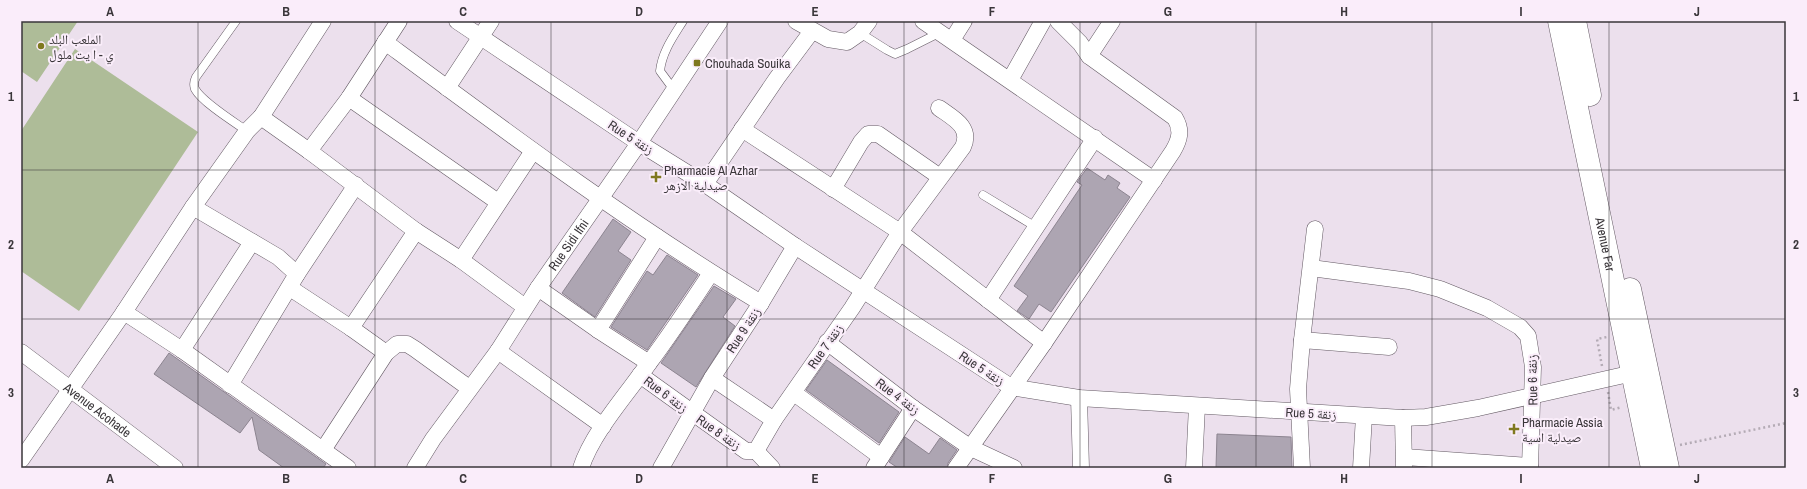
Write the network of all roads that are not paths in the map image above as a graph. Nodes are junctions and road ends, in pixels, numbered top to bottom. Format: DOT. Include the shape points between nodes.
graph roads {
  1 [pos="236,21"];
  2 [pos="323,21"];
  3 [pos="399,21"];
  4 [pos="457,21"];
  5 [pos="491,21"];
  6 [pos="683,21"];
  7 [pos="720,21"];
  8 [pos="796,21"];
  9 [pos="923,21"];
  10 [pos="964,21"];
  11 [pos="1044,21"];
  12 [pos="1058,21"];
  13 [pos="1559,21"];
  14 [pos="1575,21"];
  15 [pos="1109,22"];
  16 [pos="865,27"];
  17 [pos="812,31"];
  18 [pos="480,36"];
  19 [pos="946,36"];
  20 [pos="386,42"];
  21 [pos="1089,56"];
  22 [pos="1010,80"];
  23 [pos="448,88"];
  24 [pos="674,90"];
  25 [pos="349,98"];
  26 [pos="939,108"];
  27 [pos="261,117"];
  28 [pos="742,129"];
  29 [pos="247,132"];
  30 [pos="1095,138"];
  31 [pos="639,143"];
  32 [pos="309,151"];
  33 [pos="533,152"];
  34 [pos="940,177"];
  35 [pos="1154,180"];
  36 [pos="705,184"];
  37 [pos="356,185"];
  38 [pos="833,188"];
  39 [pos="983,195"];
  40 [pos="599,198"];
  41 [pos="498,202"];
  42 [pos="193,206"];
  43 [pos="1036,227"];
  44 [pos="1314,230"];
  45 [pos="416,231"];
  46 [pos="900,232"];
  47 [pos="658,237"];
  48 [pos="252,242"];
  49 [pos="795,246"];
  50 [pos="461,260"];
  51 [pos="1311,268"];
  52 [pos="711,273"];
  53 [pos="293,281"];
  54 [pos="538,288"];
  55 [pos="864,290"];
  56 [pos="988,300"];
  57 [pos="761,303"];
  58 [pos="526,307"];
  59 [pos="124,312"];
  60 [pos="351,328"];
  61 [pos="598,330"];
  62 [pos="1302,340"];
  63 [pos="827,342"];
  64 [pos="1044,343"];
  65 [pos="1389,347"];
  66 [pos="182,350"];
  67 [pos="498,350"];
  68 [pos="21,352"];
  69 [pos="386,353"];
  70 [pos="645,369"];
  71 [pos="1639,372"];
  72 [pos="712,378"];
  73 [pos="230,385"];
  74 [pos="1011,387"];
  75 [pos="469,388"];
  76 [pos="70,390"];
  77 [pos="794,393"];
  78 [pos="1533,396"];
  79 [pos="1079,398"];
  80 [pos="1197,406"];
  81 [pos="914,408"];
  82 [pos="1298,412"];
  83 [pos="692,414"];
  84 [pos="1364,416"];
  85 [pos="1403,418"];
  86 [pos="774,420"];
  87 [pos="603,426"];
  88 [pos="971,448"];
  89 [pos="323,450"];
  90 [pos="751,451"];
  91 [pos="1665,458"];
  92 [pos="21,460"];
  93 [pos="878,462"];
  94 [pos="1404,462"];
  95 [pos="1530,467"];
  96 [pos="175,468"];
  97 [pos="348,468"];
  98 [pos="416,468"];
  99 [pos="581,468"];
  100 [pos="661,468"];
  101 [pos="772,468"];
  102 [pos="956,468"];
  103 [pos="1014,468"];
  104 [pos="1081,468"];
  105 [pos="1194,468"];
  106 [pos="1302,468"];
  107 [pos="1361,468"];
  108 [pos="1652,468"];
  1 -- 29 [label="lane" via="194,82 195,89 203,99"];
  2 -- 27 [label="street"];
  3 -- 20 [label="street"];
  4 -- 18 [label="street, Rue 5 زنقة"];
  5 -- 18 [label="street"];
  6 -- 24 [label="lane" via="661,61 660,71"];
  7 -- 24 [label="street, Rue Sidi Ifni"];
  8 -- 17 [label="street"];
  9 -- 19 [label="street"];
  10 -- 19 [label="street"];
  11 -- 22 [label="street"];
  12 -- 21 [label="street"];
  13 -- 71 [label="main road, Avenue Far" via="1616,294"];
  14 -- 71 [label="main road, Avenue Far"];
  15 -- 21 [label="street"];
  16 -- 17 [label="street" via="847,42 828,39"];
  16 -- 19 [label="lane" via="886,50 896,54"];
  17 -- 28 [label="street"];
  18 -- 23 [label="street"];
  18 -- 31 [label="street, Rue 5 زنقة"];
  19 -- 22 [label="street"];
  20 -- 23 [label="street"];
  20 -- 25 [label="street"];
  21 -- 35 [label="street" via="1168,111 1179,125 1178,143"];
  22 -- 30 [label="street"];
  23 -- 33 [label="street"];
  24 -- 31 [label="street, Rue Sidi Ifni"];
  25 -- 32 [label="street"];
  25 -- 41 [label="street"];
  26 -- 34 [label="street, Rue 7 زنقة" via="960,124 966,136 963,147"];
  27 -- 29 [label="street"];
  27 -- 32 [label="street"];
  28 -- 36 [label="street"];
  28 -- 38 [label="street"];
  29 -- 42 [label="street"];
  30 -- 35 [label="street"];
  30 -- 43 [label="street"];
  31 -- 36 [label="street, Rue 5 زنقة"];
  31 -- 40 [label="street, Rue Sidi Ifni"];
  32 -- 37 [label="street"];
  33 -- 40 [label="street"];
  33 -- 41 [label="street"];
  34 -- 38 [label="street" via="878,134 868,134"];
  34 -- 46 [label="street, Rue 7 زنقة"];
  35 -- 64 [label="street"];
  36 -- 49 [label="street, Rue 5 زنقة"];
  37 -- 45 [label="street"];
  37 -- 53 [label="street"];
  38 -- 46 [label="street"];
  39 -- 43 [label="lane"];
  40 -- 47 [label="street"];
  40 -- 54 [label="street, Rue Sidi Ifni"];
  41 -- 50 [label="street"];
  42 -- 48 [label="street"];
  42 -- 59 [label="street"];
  43 -- 56 [label="street"];
  44 -- 51 [label="street"];
  45 -- 50 [label="street"];
  45 -- 60 [label="street"];
  46 -- 55 [label="street, Rue 7 زنقة"];
  46 -- 56 [label="street"];
  47 -- 52 [label="street"];
  47 -- 61 [label="street"];
  48 -- 53 [label="street" via="278,257"];
  48 -- 66 [label="street"];
  49 -- 55 [label="street, Rue 5 زنقة"];
  49 -- 57 [label="street, Rue 9 زنقة"];
  50 -- 58 [label="street"];
  51 -- 62 [label="street"];
  51 -- 78 [label="street, Rue 6 زنقة" via="1409,281 1440,289 1487,308 1525,331 1530,342"];
  52 -- 57 [label="street"];
  52 -- 70 [label="street"];
  53 -- 60 [label="street"];
  53 -- 73 [label="street"];
  54 -- 58 [label="street, Rue Sidi Ifni"];
  54 -- 61 [label="street, Rue 6 زنقة"];
  55 -- 63 [label="street, Rue 7 زنقة"];
  55 -- 74 [label="street, Rue 5 زنقة"];
  56 -- 64 [label="street"];
  57 -- 72 [label="street, Rue 9 زنقة"];
  58 -- 67 [label="street, Rue Sidi Ifni"];
  59 -- 66 [label="street"];
  59 -- 76 [label="street"];
  60 -- 69 [label="street"];
  61 -- 70 [label="street, Rue 6 زنقة"];
  62 -- 65 [label="street"];
  62 -- 82 [label="street"];
  63 -- 77 [label="street, Rue 7 زنقة"];
  63 -- 81 [label="street, Rue 4 زنقة"];
  64 -- 74 [label="street"];
  66 -- 73 [label="street"];
  67 -- 75 [label="street, Rue Sidi Ifni"];
  67 -- 87 [label="street"];
  68 -- 76 [label="street, Avenue Acohade"];
  69 -- 75 [label="street" via="397,344 407,344"];
  69 -- 89 [label="street"];
  70 -- 83 [label="street, Rue 6 زنقة"];
  70 -- 87 [label="street"];
  71 -- 78 [label="street, Rue 5 زنقة"];
  71 -- 91 [label="main road, Avenue Far"];
  71 -- 108 [label="main road, Avenue Far"];
  72 -- 83 [label="street, Rue 9 زنقة"];
  72 -- 86 [label="street"];
  73 -- 89 [label="street"];
  74 -- 79 [label="street, Rue 5 زنقة"];
  74 -- 88 [label="street"];
  75 -- 98 [label="street, Rue Sidi Ifni"];
  76 -- 92 [label="street"];
  76 -- 96 [label="street, Avenue Acohade"];
  77 -- 86 [label="street, Rue 7 زنقة"];
  77 -- 93 [label="street"];
  78 -- 85 [label="street, Rue 5 زنقة" via="1447,414"];
  78 -- 95 [label="street, Rue 6 زنقة"];
  79 -- 80 [label="street, Rue 5 زنقة"];
  79 -- 104 [label="street"];
  80 -- 82 [label="street, Rue 5 زنقة"];
  80 -- 105 [label="street"];
  81 -- 88 [label="street, Rue 4 زنقة"];
  81 -- 93 [label="street"];
  82 -- 84 [label="street, Rue 5 زنقة"];
  82 -- 106 [label="street"];
  83 -- 90 [label="street, Rue 8 زنقة"];
  83 -- 100 [label="street"];
  84 -- 85 [label="street, Rue 5 زنقة"];
  84 -- 107 [label="street"];
  85 -- 94 [label="street"];
  86 -- 90 [label="street, Rue 7 زنقة"];
  87 -- 99 [label="street" via="590,446"];
  88 -- 102 [label="street"];
  88 -- 103 [label="street, Rue 4 زنقة"];
  89 -- 97 [label="street"];
  90 -- 101 [label="street, Rue 8 زنقة"];
  94 -- 95 [label="street"];
}
